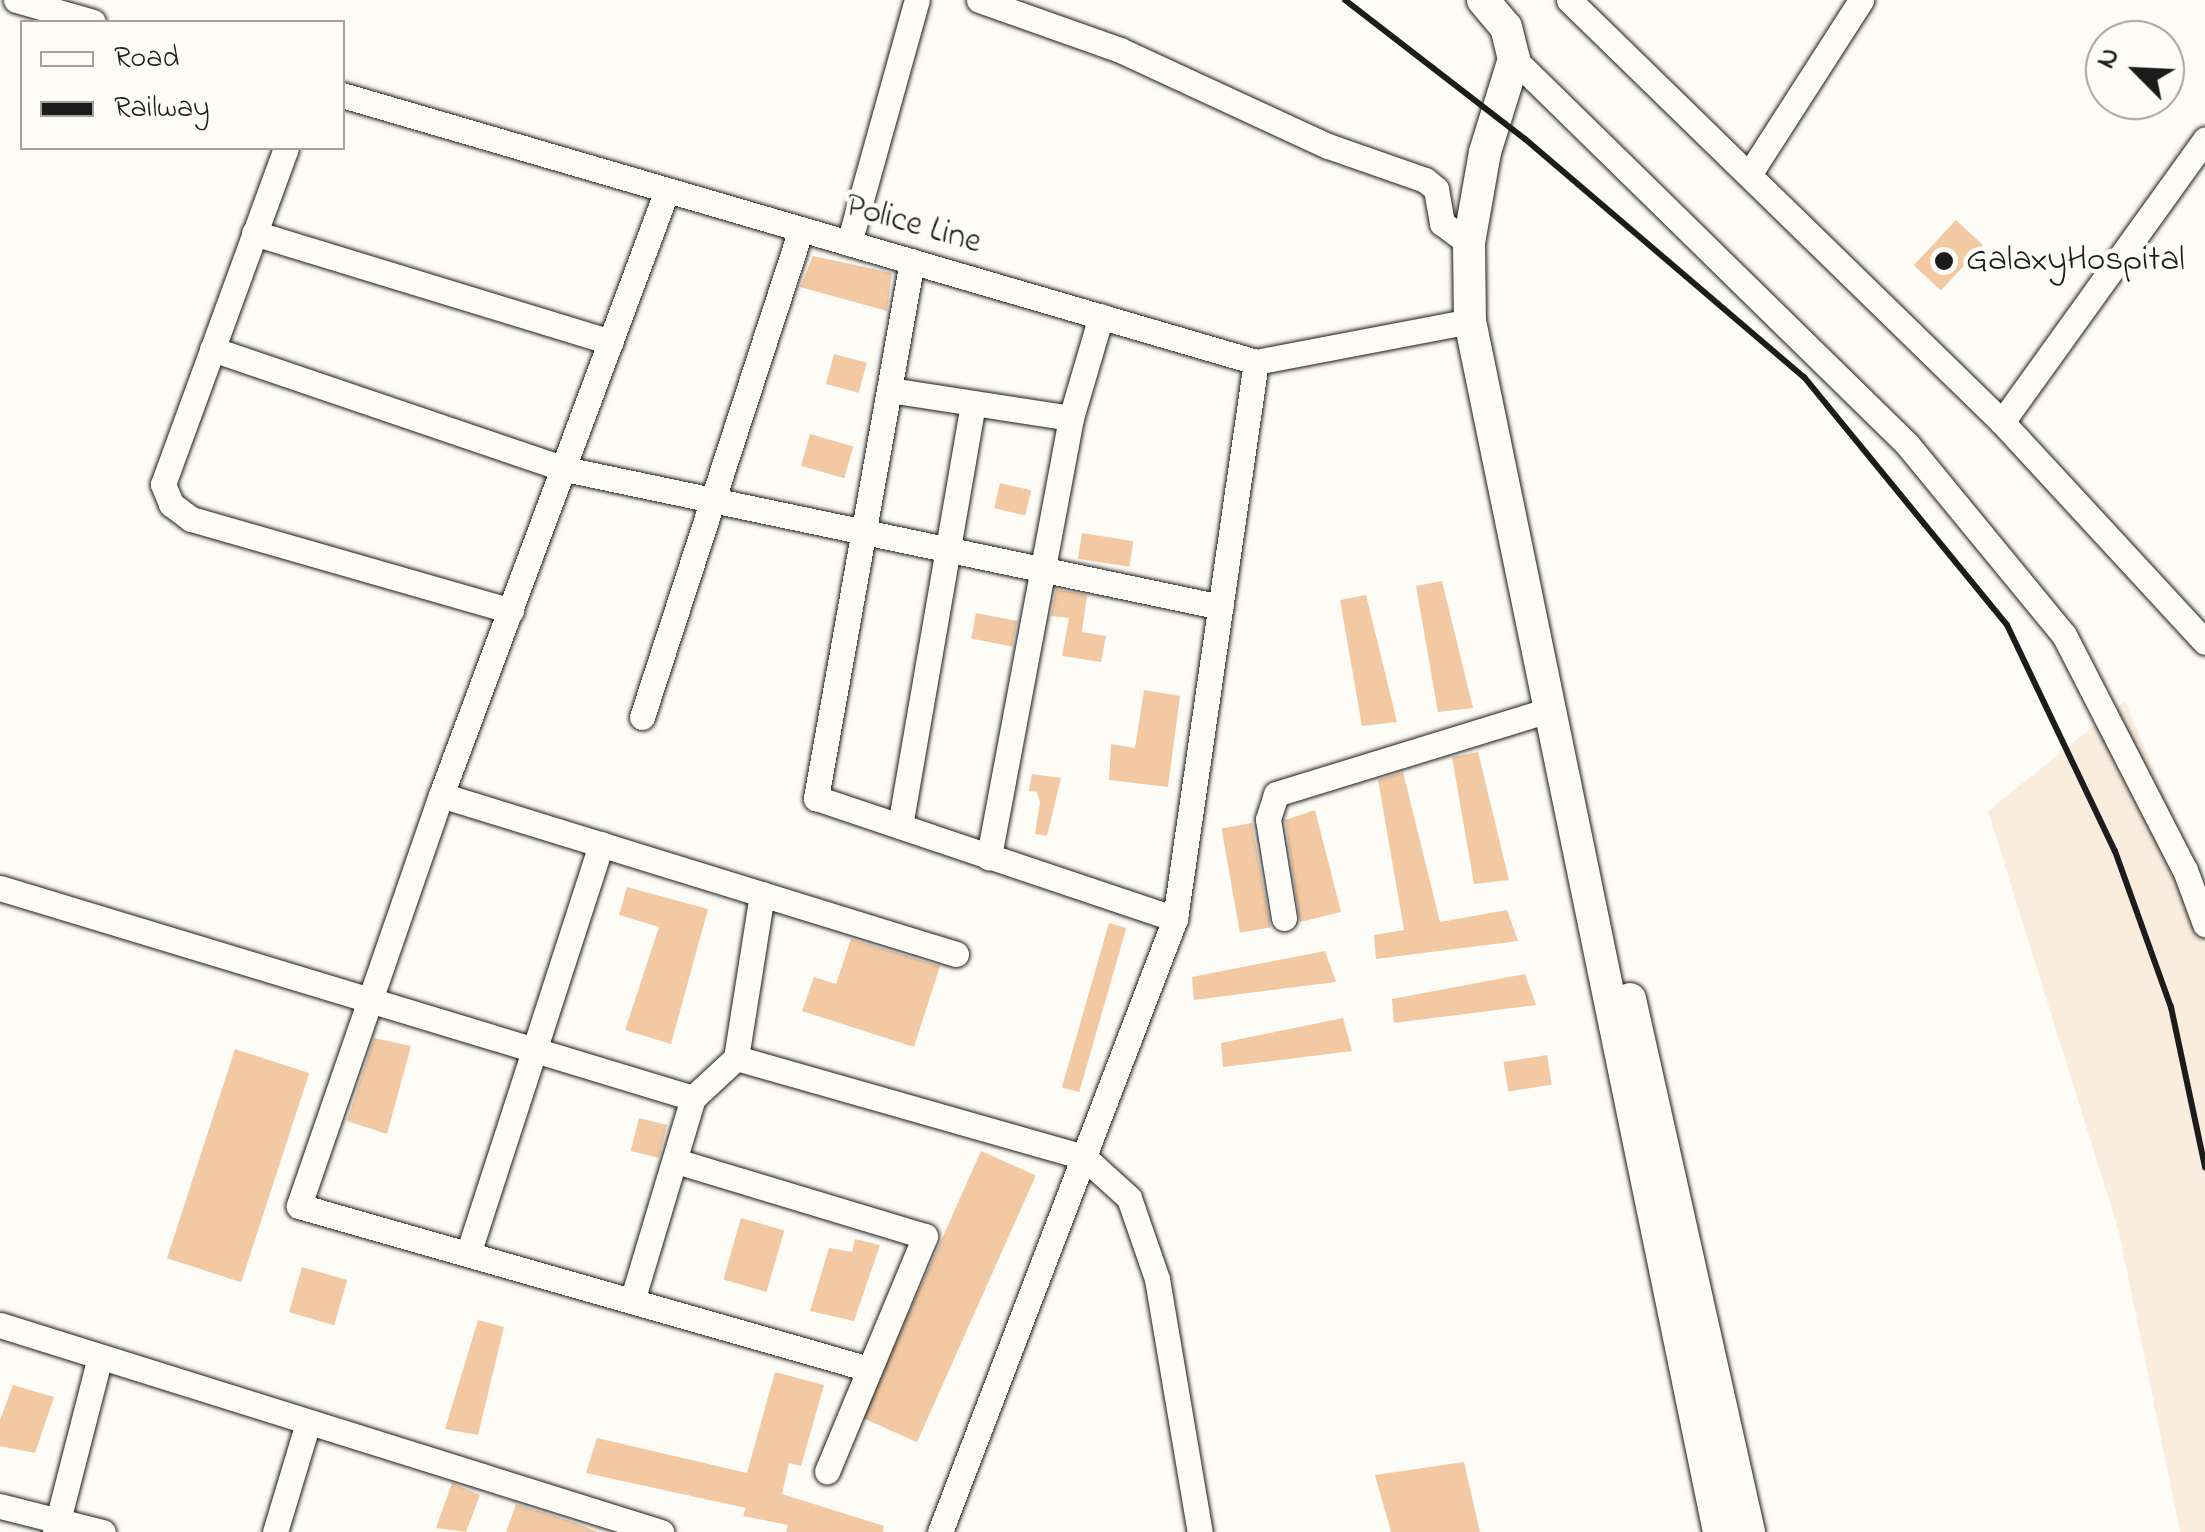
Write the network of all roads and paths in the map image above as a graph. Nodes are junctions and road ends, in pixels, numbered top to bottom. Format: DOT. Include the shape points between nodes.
graph roads {
  1 [pos="16,0"];
  2 [pos="917,0"];
  3 [pos="979,0"];
  4 [pos="1483,0"];
  5 [pos="1569,0"];
  6 [pos="1861,0"];
  7 [pos="86,20"];
  8 [pos="1514,59"];
  9 [pos="345,96"];
  10 [pos="2205,139"];
  11 [pos="285,150"];
  12 [pos="1750,174"];
  13 [pos="667,190"];
  14 [pos="801,229"];
  15 [pos="254,233"];
  16 [pos="849,243"];
  17 [pos="1470,243"];
  18 [pos="912,262"];
  19 [pos="1100,316"];
  20 [pos="1470,320"];
  21 [pos="611,342"];
  22 [pos="212,348"];
  23 [pos="1256,362"];
  24 [pos="890,390"];
  25 [pos="973,403"];
  26 [pos="1070,418"];
  27 [pos="2002,422"];
  28 [pos="565,469"];
  29 [pos="712,501"];
  30 [pos="864,533"];
  31 [pos="951,551"];
  32 [pos="1042,570"];
  33 [pos="1220,607"];
  34 [pos="511,611"];
  35 [pos="2205,642"];
  36 [pos="1545,667"];
  37 [pos="1546,712"];
  38 [pos="642,717"];
  39 [pos="440,795"];
  40 [pos="900,826"];
  41 [pos="601,844"];
  42 [pos="989,857"];
  43 [pos="0,888"];
  44 [pos="762,894"];
  45 [pos="1284,918"];
  46 [pos="1175,919"];
  47 [pos="2205,924"];
  48 [pos="956,954"];
  49 [pos="366,1002"];
  50 [pos="533,1050"];
  51 [pos="736,1058"];
  52 [pos="693,1098"];
  53 [pos="1084,1157"];
  54 [pos="676,1161"];
  55 [pos="468,1254"];
  56 [pos="632,1301"];
  57 [pos="0,1325"];
  58 [pos="100,1357"];
  59 [pos="868,1368"];
  60 [pos="308,1424"];
  61 [pos="827,1471"];
  62 [pos="0,1506"];
  63 [pos="57,1526"];
  64 [pos="103,1532"];
  65 [pos="275,1532"];
  66 [pos="660,1532"];
  67 [pos="940,1532"];
  68 [pos="1200,1532"];
  69 [pos="1720,1532"];
  70 [pos="1748,1532"];
  1 -- 7 [label="street"];
  2 -- 16 [label="street"];
  3 -- 17 [label="street" via="1120,50 1328,146 1425,180 1436,189 1442,224"];
  4 -- 8 [label="main road" via="1506,27"];
  5 -- 12 [label="street"];
  6 -- 12 [label="street"];
  8 -- 17 [label="main road" via="1485,152"];
  8 -- 47 [label="street" via="1907,444 2064,634 2185,870"];
  9 -- 13 [label="street, Police Line"];
  10 -- 27 [label="street"];
  11 -- 15 [label="street"];
  12 -- 27 [label="street"];
  13 -- 14 [label="street, Police Line"];
  13 -- 21 [label="street"];
  14 -- 16 [label="street, Police Line"];
  14 -- 29 [label="street"];
  15 -- 21 [label="street"];
  15 -- 22 [label="street"];
  16 -- 18 [label="street, Police Line"];
  17 -- 20 [label="main road"];
  18 -- 19 [label="street, Police Line"];
  18 -- 24 [label="street"];
  19 -- 23 [label="street, Police Line"];
  19 -- 26 [label="street"];
  20 -- 23 [label="street, Police Line"];
  20 -- 36 [label="main road"];
  21 -- 28 [label="street"];
  22 -- 28 [label="street"];
  22 -- 34 [label="street" via="163,484 171,504 191,518"];
  23 -- 33 [label="street"];
  24 -- 25 [label="street"];
  24 -- 30 [label="street"];
  25 -- 26 [label="street"];
  25 -- 31 [label="street"];
  26 -- 32 [label="street"];
  27 -- 35 [label="street"];
  28 -- 29 [label="street"];
  28 -- 34 [label="street"];
  29 -- 30 [label="street"];
  29 -- 38 [label="street"];
  30 -- 31 [label="street"];
  30 -- 40 [label="street" via="816,798"];
  31 -- 32 [label="street"];
  31 -- 40 [label="street"];
  32 -- 33 [label="street"];
  32 -- 42 [label="street"];
  33 -- 46 [label="street"];
  34 -- 39 [label="street"];
  36 -- 37 [label="main road"];
  36 -- 70 [label="main road" via="1565,696"];
  37 -- 45 [label="street" via="1276,794 1268,818"];
  37 -- 69 [label="main road"];
  39 -- 41 [label="street"];
  39 -- 49 [label="street"];
  40 -- 42 [label="street"];
  41 -- 44 [label="street"];
  41 -- 50 [label="street"];
  42 -- 46 [label="street"];
  43 -- 49 [label="street"];
  44 -- 48 [label="street"];
  44 -- 51 [label="street"];
  46 -- 53 [label="street"];
  49 -- 50 [label="street"];
  49 -- 55 [label="street" via="299,1206"];
  50 -- 52 [label="street"];
  50 -- 55 [label="street"];
  51 -- 52 [label="street"];
  51 -- 53 [label="street"];
  52 -- 54 [label="street"];
  53 -- 67 [label="street"];
  53 -- 68 [label="street" via="1129,1198 1157,1280"];
  54 -- 56 [label="street"];
  54 -- 59 [label="street" via="925,1236"];
  55 -- 56 [label="street"];
  56 -- 59 [label="street"];
  57 -- 58 [label="street"];
  58 -- 60 [label="street"];
  58 -- 63 [label="street"];
  59 -- 61 [label="street"];
  60 -- 65 [label="street"];
  60 -- 66 [label="street"];
  62 -- 63 [label="street"];
  63 -- 64 [label="street"];
}
